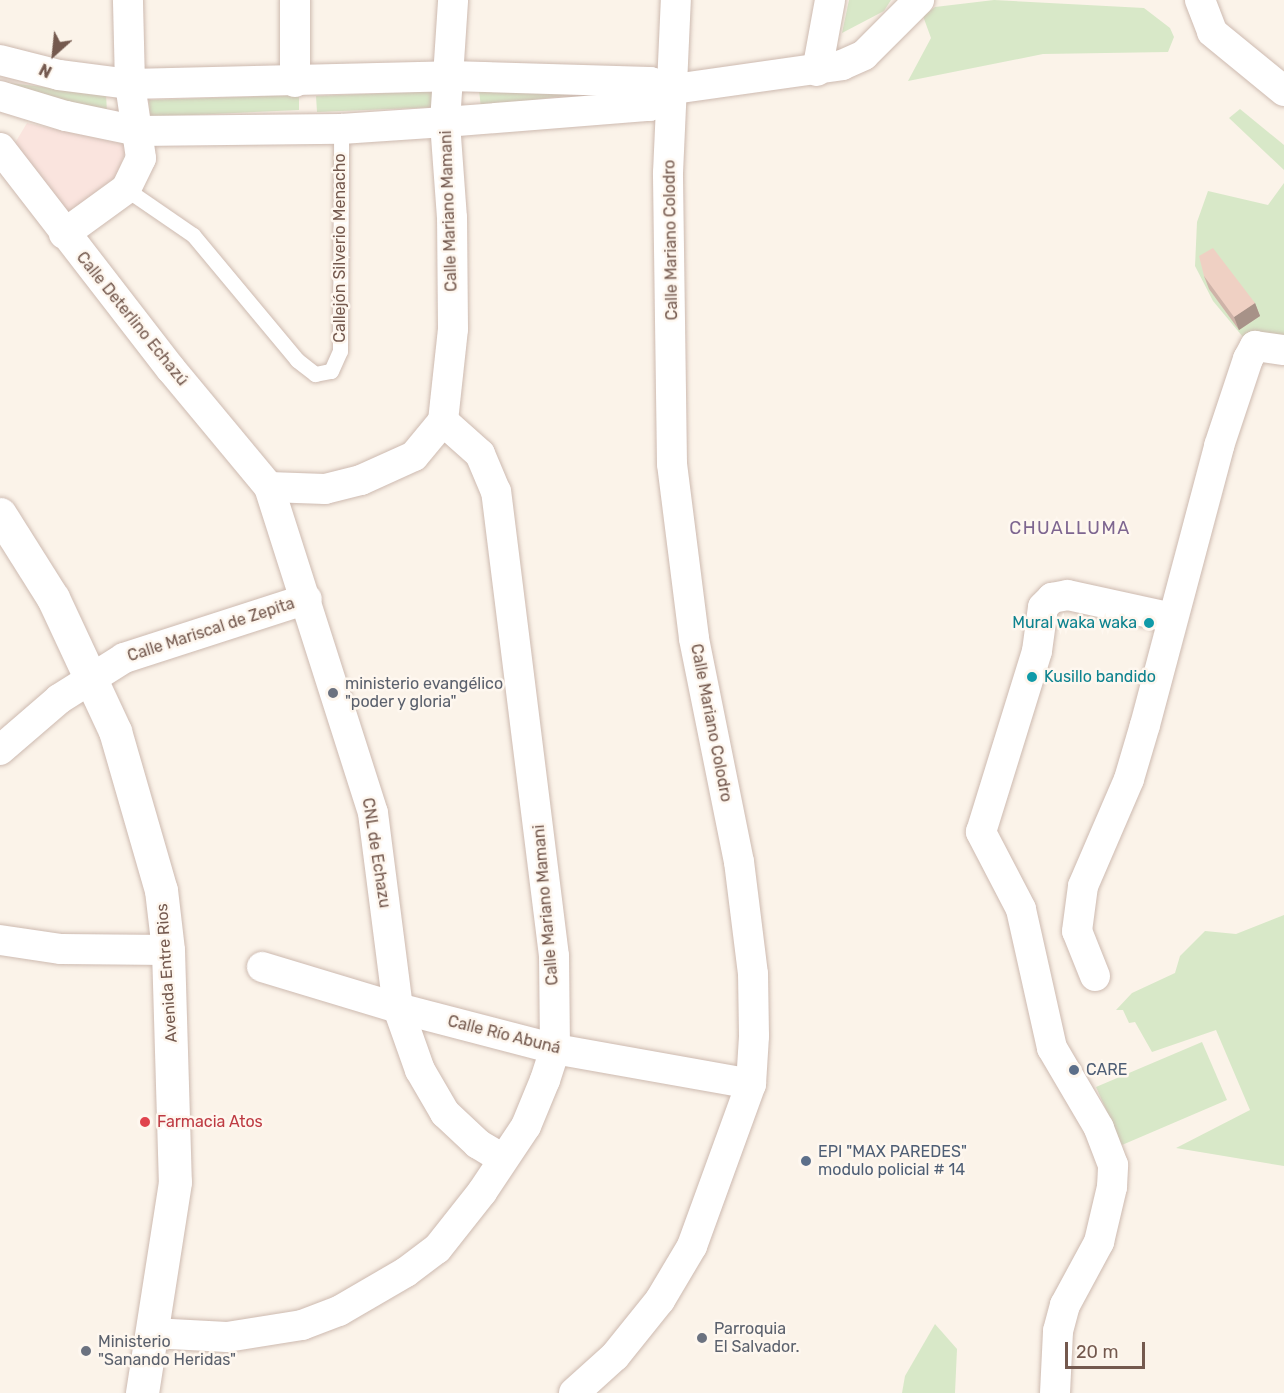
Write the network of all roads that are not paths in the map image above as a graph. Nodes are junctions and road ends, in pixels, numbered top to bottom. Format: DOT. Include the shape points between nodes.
graph roads {
  1 [pos="128,0"];
  2 [pos="295,0"];
  3 [pos="453,0"];
  4 [pos="676,0"];
  5 [pos="830,0"];
  6 [pos="920,0"];
  7 [pos="1200,0"];
  8 [pos="0,60"];
  9 [pos="817,71"];
  10 [pos="450,76"];
  11 [pos="301,82"];
  12 [pos="130,84"];
  13 [pos="674,89"];
  14 [pos="1284,91"];
  15 [pos="0,96"];
  16 [pos="445,122"];
  17 [pos="309,129"];
  18 [pos="341,129"];
  19 [pos="138,131"];
  20 [pos="0,148"];
  21 [pos="126,189"];
  22 [pos="64,234"];
  23 [pos="1284,350"];
  24 [pos="443,421"];
  25 [pos="269,487"];
  26 [pos="0,514"];
  27 [pos="307,598"];
  28 [pos="1173,618"];
  29 [pos="91,678"];
  30 [pos="0,750"];
  31 [pos="0,940"];
  32 [pos="168,950"];
  33 [pos="262,967"];
  34 [pos="1095,976"];
  35 [pos="398,1008"];
  36 [pos="555,1049"];
  37 [pos="751,1084"];
  38 [pos="503,1159"];
  39 [pos="152,1333"];
  40 [pos="142,1393"];
  41 [pos="574,1393"];
  42 [pos="1055,1393"];
  1 -- 12 [label="street"];
  2 -- 11 [label="street"];
  3 -- 10 [label="street, Calle Mariano Mamani"];
  4 -- 13 [label="street, Calle Mariano Colodro"];
  5 -- 9 [label="street"];
  6 -- 9 [label="street" via="864,55"];
  7 -- 14 [label="street" via="1212,32"];
  8 -- 12 [label="street" via="59,75"];
  9 -- 13 [label="street"];
  10 -- 11 [label="street"];
  10 -- 13 [label="street" via="650,82"];
  10 -- 16 [label="street, Calle Mariano Mamani"];
  11 -- 12 [label="street"];
  11 -- 17 [label="street"];
  12 -- 19 [label="street"];
  13 -- 16 [label="street" via="649,106"];
  13 -- 37 [label="street, Calle Mariano Colodro" via="668,173 672,464 694,638 739,862 753,974"];
  15 -- 19 [label="street" via="66,116"];
  16 -- 18 [label="street"];
  16 -- 24 [label="street, Calle Mariano Mamani" via="452,218 453,330"];
  17 -- 18 [label="street"];
  17 -- 19 [label="street"];
  18 -- 21 [label="lane, Callejón Silverio Menacho" via="340,351 331,371 315,374 297,360 193,235"];
  19 -- 21 [label="street" via="141,158"];
  20 -- 22 [label="street, Calle Deterlino Echazú"];
  21 -- 22 [label="street"];
  22 -- 25 [label="street, Calle Deterlino Echazú"];
  23 -- 28 [label="street" via="1255,346 1248,358"];
  24 -- 25 [label="street" via="414,456 362,480 325,489"];
  24 -- 36 [label="street, Calle Mariano Mamani" via="480,454 496,492 554,956"];
  25 -- 27 [label="street, CNL de Echazu"];
  26 -- 29 [label="main road, Avenida Entre Rios" via="53,598"];
  27 -- 29 [label="street, Calle Mariscal de Zepita" via="124,658"];
  27 -- 35 [label="street, CNL de Echazu" via="373,813"];
  28 -- 34 [label="street" via="1129,779 1094,854 1077,912 1077,931"];
  28 -- 42 [label="street" via="1068,595 1052,598 1043,607 1037,651 981,832 1021,909 1052,1048 1094,1118 1113,1165 1099,1242 1065,1305 1058,1331"];
  29 -- 30 [label="street, Calle Mariscal de Zepita" via="22,727"];
  29 -- 32 [label="main road, Avenida Entre Rios" via="115,731 138,801 161,890"];
  31 -- 32 [label="street" via="61,949"];
  32 -- 39 [label="main road, Avenida Entre Rios" via="175,1182"];
  33 -- 35 [label="street, Calle Río Abuná"];
  35 -- 36 [label="street, Calle Río Abuná"];
  35 -- 38 [label="street, CNL de Echazu" via="420,1070 445,1113 478,1144"];
  36 -- 37 [label="street, Calle Río Abuná"];
  36 -- 38 [label="street, Calle Mariano Mamani" via="526,1126"];
  37 -- 41 [label="street, Calle Mariano Colodro" via="692,1246 660,1300 621,1348"];
  38 -- 39 [label="street, Calle Mariano Mamani" via="437,1249 397,1278 339,1311 265,1334 184,1337"];
  39 -- 40 [label="main road, Avenida Entre Rios"];
}
